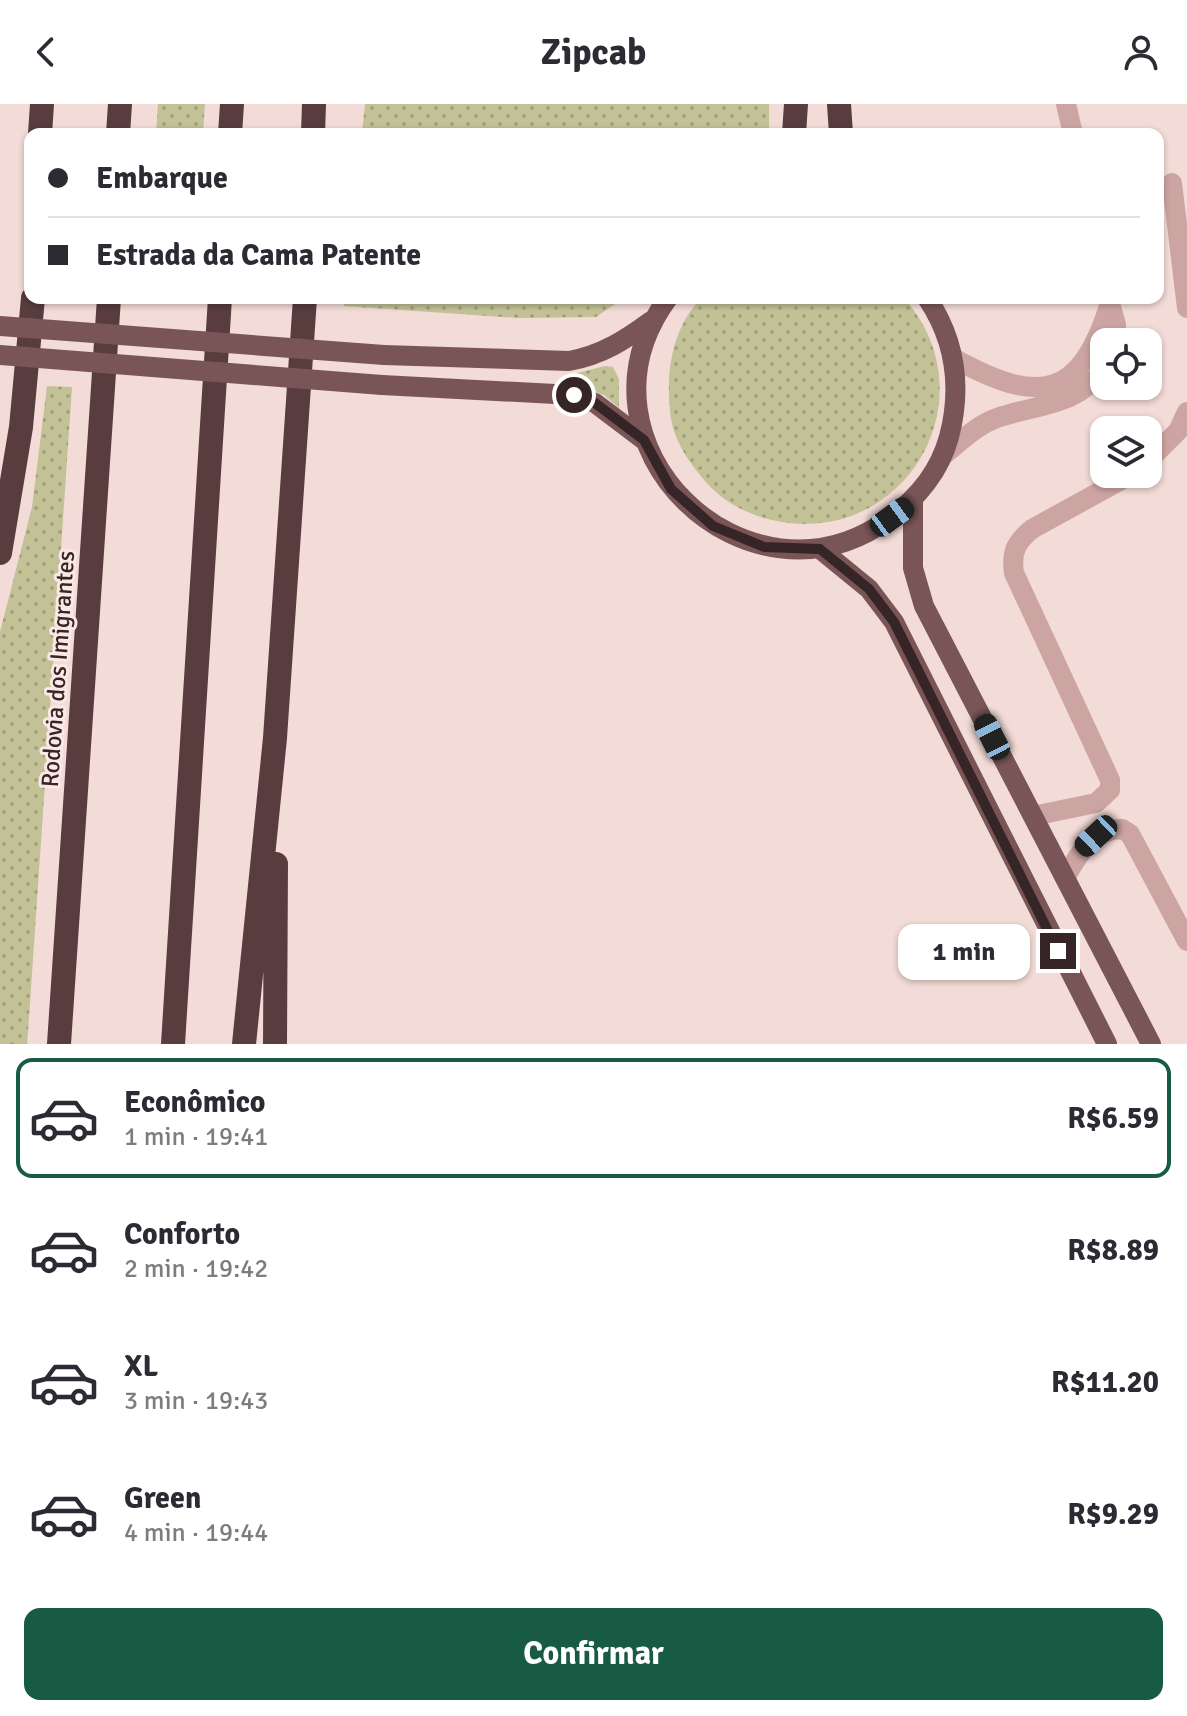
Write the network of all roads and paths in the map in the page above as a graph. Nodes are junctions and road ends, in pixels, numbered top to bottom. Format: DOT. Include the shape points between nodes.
graph roads {
  1 [pos="42,104"];
  2 [pos="120,104"];
  3 [pos="232,104"];
  4 [pos="314,104"];
  5 [pos="796,104"];
  6 [pos="839,104"];
  7 [pos="1066,104"];
  8 [pos="40,128"];
  9 [pos="118,128"];
  10 [pos="230,128"];
  11 [pos="313,128"];
  12 [pos="794,128"];
  13 [pos="841,128"];
  14 [pos="1072,128"];
  15 [pos="1172,183"];
  16 [pos="32,304"];
  17 [pos="109,304"];
  18 [pos="220,304"];
  19 [pos="305,304"];
  20 [pos="664,304"];
  21 [pos="931,304"];
  22 [pos="1108,304"];
  23 [pos="1110,304"];
  24 [pos="1187,308"];
  25 [pos="651,321"];
  26 [pos="0,326"];
  27 [pos="1116,328"];
  28 [pos="0,355"];
  29 [pos="955,359"];
  30 [pos="1090,385"];
  31 [pos="1187,412"];
  32 [pos="644,440"];
  33 [pos="1162,447"];
  34 [pos="945,454"];
  35 [pos="1107,488"];
  36 [pos="913,501"];
  37 [pos="820,549"];
  38 [pos="0,553"];
  39 [pos="275,738"];
  40 [pos="1033,816"];
  41 [pos="1065,878"];
  42 [pos="1187,941"];
  43 [pos="59,1044"];
  44 [pos="173,1044"];
  45 [pos="244,1044"];
  46 [pos="275,1044"];
  47 [pos="1107,1044"];
  48 [pos="1151,1044"];
  1 -- 8 [label="highway"];
  2 -- 9 [label="highway"];
  3 -- 10 [label="highway"];
  4 -- 11 [label="highway"];
  5 -- 12 [label="highway"];
  6 -- 13 [label="highway"];
  7 -- 14 [label="street"];
  15 -- 24 [label="street"];
  16 -- 38 [label="highway" via="21,427"];
  17 -- 43 [label="highway, Rodovia dos Imigrantes"];
  18 -- 44 [label="highway"];
  19 -- 39 [label="highway"];
  20 -- 25 [label="main road"];
  21 -- 29 [label="main road"];
  22 -- 29 [label="street" via="1088,359 1069,377 1045,387 994,381"];
  23 -- 27 [label="street"];
  25 -- 26 [label="main road, bridge" via="616,346 569,361 384,355"];
  25 -- 32 [label="main road" via="636,380"];
  28 -- 32 [label="main road, bridge" via="574,395 595,403"];
  29 -- 34 [label="main road" via="957,408"];
  30 -- 34 [label="street" via="1070,398 995,419"];
  31 -- 33 [label="street"];
  32 -- 37 [label="main road" via="671,489 713,526 764,547"];
  34 -- 36 [label="main road"];
  35 -- 40 [label="street" via="1032,529 1012,556 1014,573 1110,780 1110,790 1096,803"];
  36 -- 37 [label="main road" via="871,533"];
  36 -- 40 [label="main road" via="916,587"];
  37 -- 47 [label="main road" via="869,589 894,622"];
  39 -- 45 [label="highway"];
  39 -- 46 [label="highway"];
  40 -- 41 [label="main road"];
  41 -- 42 [label="street" via="1096,836 1122,829 1130,834"];
  41 -- 48 [label="main road"];
}
